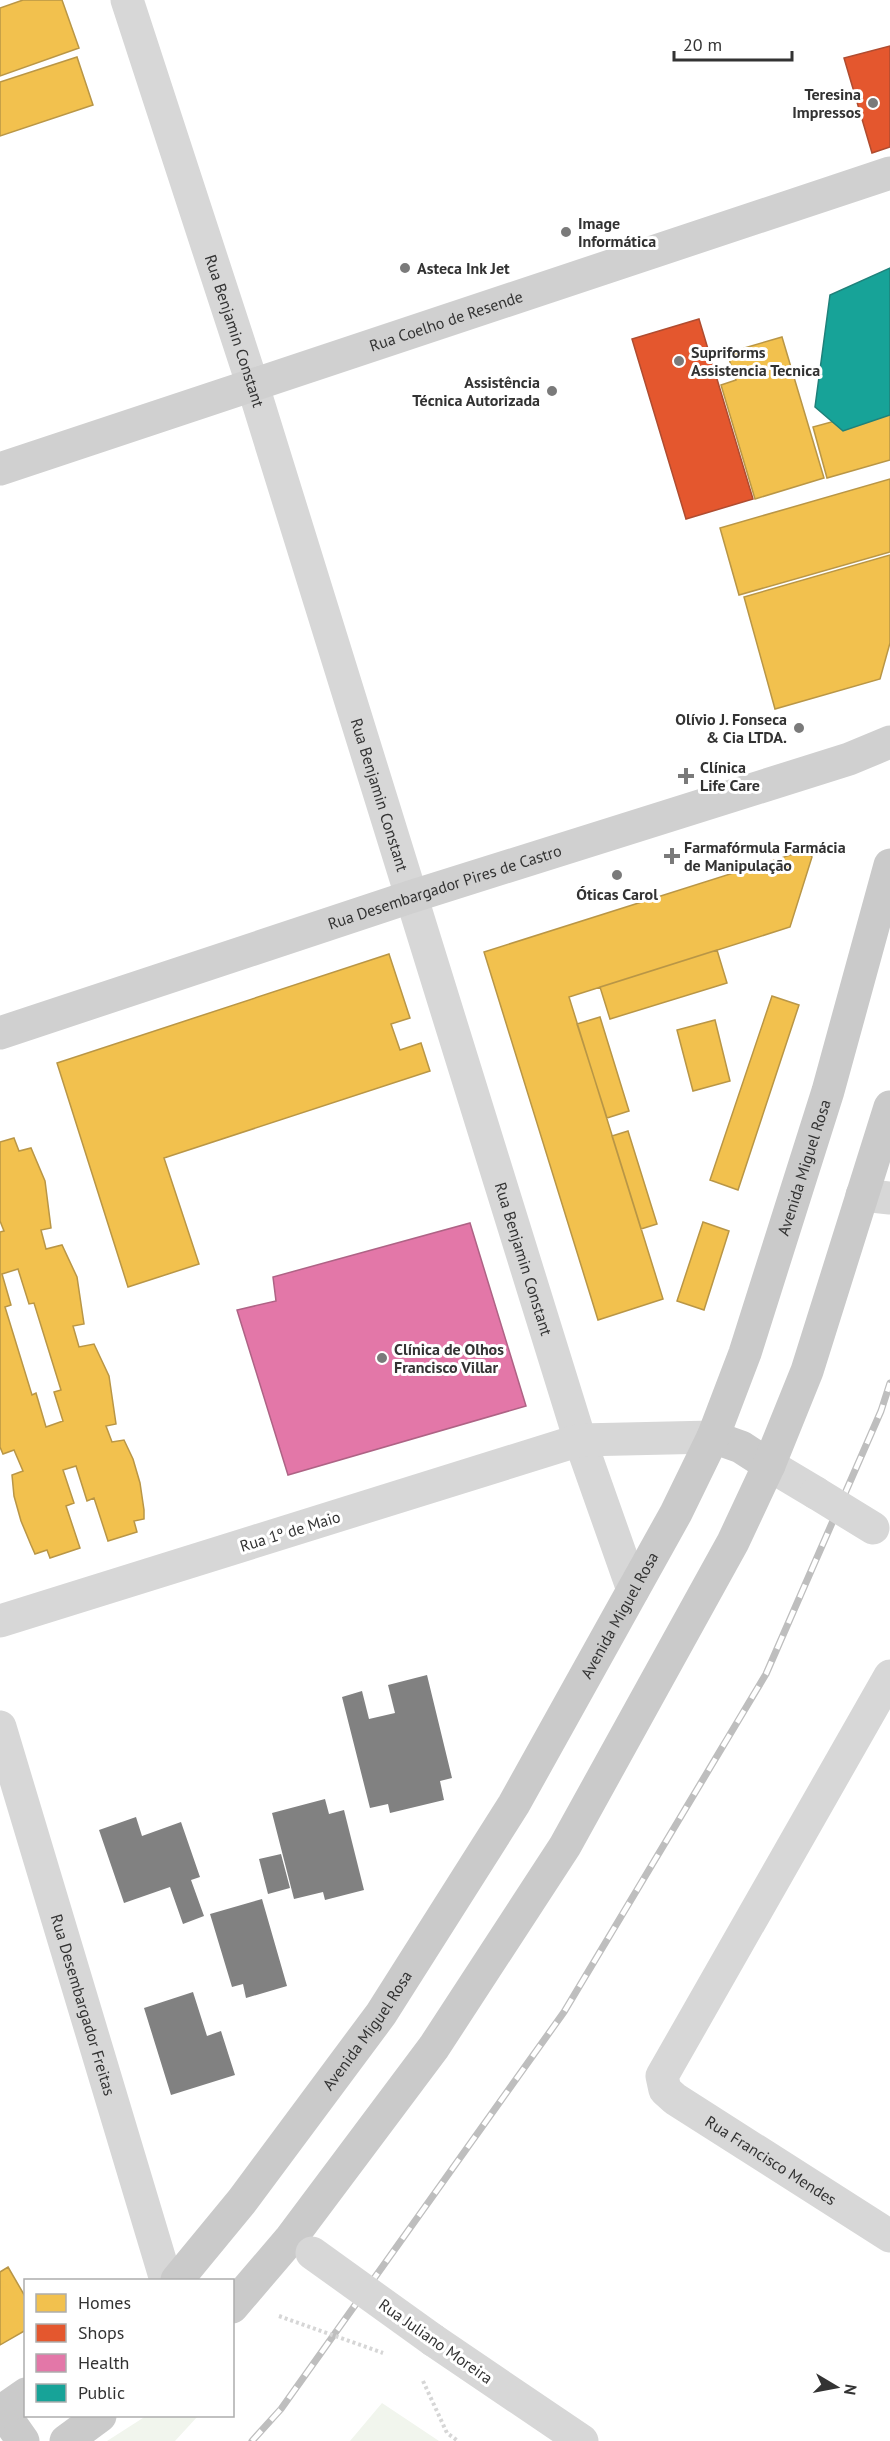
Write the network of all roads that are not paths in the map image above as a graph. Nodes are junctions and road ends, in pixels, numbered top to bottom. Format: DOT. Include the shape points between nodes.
graph roads {
  1 [pos="127,0"];
  2 [pos="890,173"];
  3 [pos="253,386"];
  4 [pos="0,469"];
  5 [pos="890,742"];
  6 [pos="890,865"];
  7 [pos="410,897"];
  8 [pos="0,1033"];
  9 [pos="890,1107"];
  10 [pos="876,1196"];
  11 [pos="713,1437"];
  12 [pos="580,1440"];
  13 [pos="770,1465"];
  14 [pos="882,1533"];
  15 [pos="633,1590"];
  16 [pos="0,1622"];
  17 [pos="890,1676"];
  18 [pos="0,1727"];
  19 [pos="890,2236"];
  20 [pos="302,2246"];
  21 [pos="166,2279"];
  22 [pos="178,2279"];
  23 [pos="234,2305"];
  24 [pos="9,2406"];
  25 [pos="97,2417"];
  26 [pos="23,2441"];
  27 [pos="66,2441"];
  28 [pos="582,2441"];
  1 -- 3 [label="street, Rua Benjamin Constant"];
  2 -- 3 [label="main road, Rua Coelho de Resende"];
  3 -- 4 [label="main road, Rua Coelho de Resende"];
  3 -- 7 [label="street, Rua Benjamin Constant"];
  5 -- 7 [label="main road, Rua Desembargador Pires de Castro" via="849,759"];
  6 -- 11 [label="main road, Avenida Miguel Rosa" via="828,1091 745,1353"];
  7 -- 8 [label="main road, Rua Desembargador Pires de Castro"];
  7 -- 12 [label="street, Rua Benjamin Constant"];
  9 -- 10 [label="main road"];
  10 -- 13 [label="main road"];
  11 -- 12 [label="street, Rua 1º de Maio"];
  11 -- 13 [label="main road" via="741,1447"];
  11 -- 15 [label="main road, Avenida Miguel Rosa"];
  12 -- 15 [label="street, Rua Benjamin Constant"];
  12 -- 16 [label="street, Rua 1º de Maio"];
  13 -- 14 [label="street, bridge"];
  13 -- 20 [label="main road" via="733,1542 565,1846"];
  15 -- 22 [label="main road, Avenida Miguel Rosa" via="514,1804 381,2014 242,2201"];
  17 -- 19 [label="street, Rua Francisco Mendes" via="662,2076 665,2090 682,2104"];
  18 -- 21 [label="street, Rua Desembargador Freitas"];
  20 -- 23 [label="main road"];
  20 -- 28 [label="street, Rua Juliano Moreira, bridge"];
  24 -- 26 [label="main road"];
  25 -- 27 [label="main road"];
}
